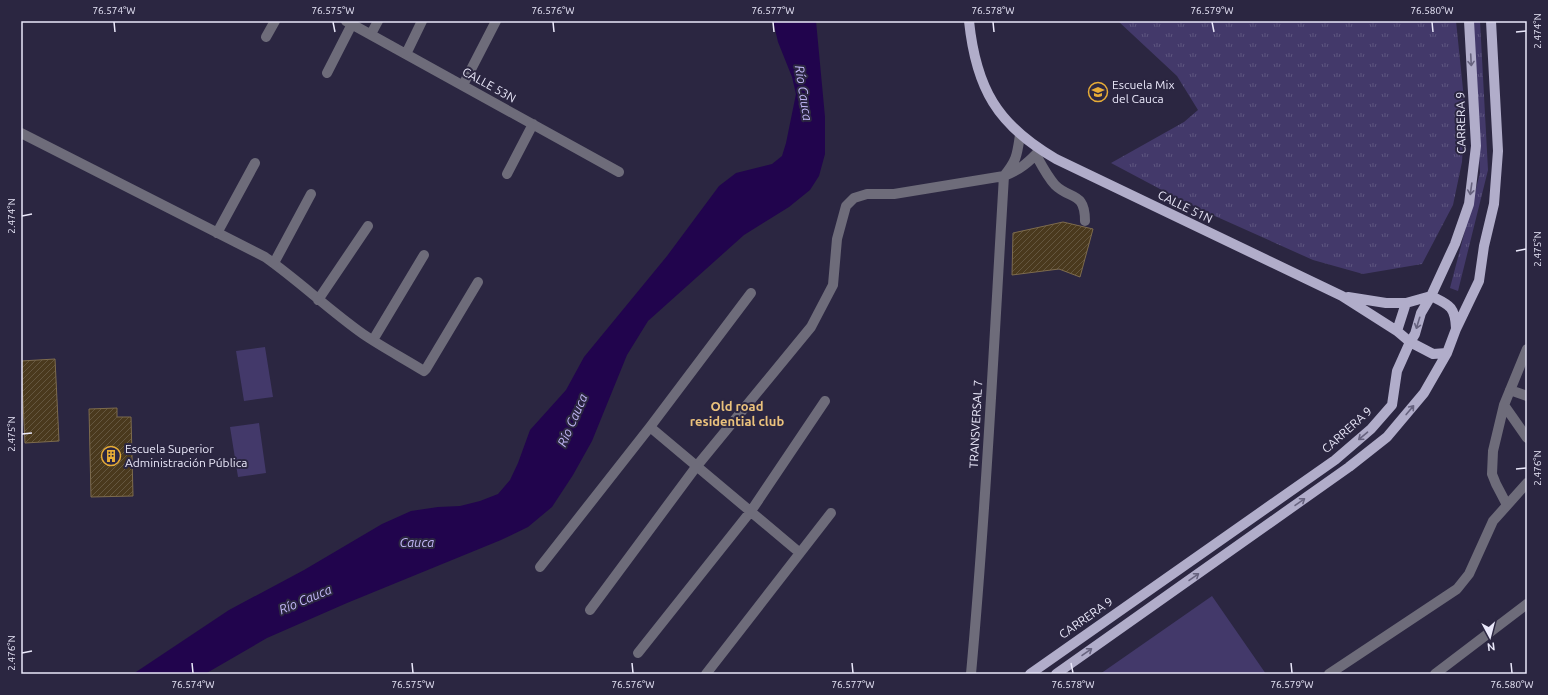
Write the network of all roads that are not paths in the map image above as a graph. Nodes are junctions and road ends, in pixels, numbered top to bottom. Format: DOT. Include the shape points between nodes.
graph roads {
  1 [pos="275,21"];
  2 [pos="378,21"];
  3 [pos="422,21"];
  4 [pos="496,21"];
  5 [pos="969,21"];
  6 [pos="1469,21"];
  7 [pos="1491,21"];
  8 [pos="349,23"];
  9 [pos="371,34"];
  10 [pos="266,37"];
  11 [pos="406,54"];
  12 [pos="327,74"];
  13 [pos="463,86"];
  14 [pos="533,124"];
  15 [pos="21,133"];
  16 [pos="1020,135"];
  17 [pos="1038,153"];
  18 [pos="255,163"];
  19 [pos="619,172"];
  20 [pos="507,174"];
  21 [pos="1004,176"];
  22 [pos="311,194"];
  23 [pos="1085,221"];
  24 [pos="368,226"];
  25 [pos="218,233"];
  26 [pos="424,255"];
  27 [pos="274,263"];
  28 [pos="478,282"];
  29 [pos="751,293"];
  30 [pos="1342,296"];
  31 [pos="1431,296"];
  32 [pos="318,300"];
  33 [pos="1406,303"];
  34 [pos="1456,329"];
  35 [pos="1397,331"];
  36 [pos="373,340"];
  37 [pos="1410,342"];
  38 [pos="1527,349"];
  39 [pos="1447,353"];
  40 [pos="1510,390"];
  41 [pos="1527,396"];
  42 [pos="825,401"];
  43 [pos="1504,405"];
  44 [pos="650,427"];
  45 [pos="1527,438"];
  46 [pos="696,467"];
  47 [pos="1527,483"];
  48 [pos="1508,505"];
  49 [pos="751,511"];
  50 [pos="831,513"];
  51 [pos="800,553"];
  52 [pos="540,567"];
  53 [pos="1527,604"];
  54 [pos="590,610"];
  55 [pos="638,653"];
  56 [pos="706,674"];
  57 [pos="971,674"];
  58 [pos="1030,674"];
  59 [pos="1056,674"];
  60 [pos="1329,674"];
  61 [pos="1435,674"];
  1 -- 10 [label="street"];
  2 -- 9 [label="street"];
  3 -- 11 [label="street"];
  4 -- 13 [label="street"];
  5 -- 16 [label="main road, CALLE 51N" via="975,60 987,93 1001,115"];
  6 -- 31 [label="main road, CARRERA 9, one-way" via="1476,146 1469,204 1456,244"];
  7 -- 34 [label="main road" via="1498,151 1494,204 1479,281"];
  8 -- 9 [label="street, CALLE 53N"];
  8 -- 12 [label="street"];
  9 -- 11 [label="street, CALLE 53N"];
  11 -- 13 [label="street, CALLE 53N"];
  13 -- 14 [label="street, CALLE 53N"];
  14 -- 19 [label="street, CALLE 53N"];
  14 -- 20 [label="street"];
  15 -- 25 [label="street"];
  16 -- 17 [label="main road, CALLE 51N"];
  16 -- 21 [label="street" via="1014,162"];
  17 -- 21 [label="street" via="1028,163"];
  17 -- 23 [label="street" via="1048,176 1057,186 1078,198 1085,212"];
  17 -- 30 [label="main road, CALLE 51N"];
  18 -- 25 [label="street"];
  21 -- 46 [label="street" via="894,194 867,194 854,198 846,206 837,239 833,285 810,327"];
  21 -- 57 [label="street, TRANSVERSAL 7" via="985,501"];
  22 -- 27 [label="street"];
  24 -- 32 [label="street"];
  25 -- 27 [label="street"];
  26 -- 36 [label="street"];
  27 -- 32 [label="street"];
  28 -- 36 [label="street" via="424,371"];
  29 -- 44 [label="street"];
  30 -- 33 [label="main road, CALLE 51N" via="1386,303"];
  30 -- 35 [label="main road, CALLE 51N"];
  31 -- 33 [label="main road, CALLE 51N"];
  31 -- 34 [label="main road" via="1451,306 1456,315"];
  31 -- 37 [label="main road, CARRERA 9, one-way" via="1421,313"];
  32 -- 36 [label="street"];
  33 -- 35 [label="main road"];
  34 -- 39 [label="main road"];
  35 -- 37 [label="main road, CALLE 51N"];
  37 -- 39 [label="main road, CALLE 51N" via="1433,354"];
  37 -- 58 [label="main road, CARRERA 9, one-way" via="1397,371 1392,405 1371,429 1328,464"];
  38 -- 40 [label="street"];
  59 -- 39 [label="main road, one-way" via="1349,467 1387,437 1424,393"];
  40 -- 41 [label="street"];
  40 -- 43 [label="street"];
  42 -- 49 [label="street"];
  43 -- 45 [label="street"];
  43 -- 48 [label="street" via="1493,451 1492,474"];
  44 -- 46 [label="street"];
  44 -- 52 [label="street"];
  46 -- 49 [label="street"];
  46 -- 54 [label="street"];
  47 -- 48 [label="street"];
  48 -- 60 [label="street" via="1493,521 1469,574 1457,589"];
  49 -- 51 [label="street"];
  49 -- 55 [label="street"];
  50 -- 51 [label="street"];
  51 -- 56 [label="street"];
  53 -- 61 [label="street"];
}
